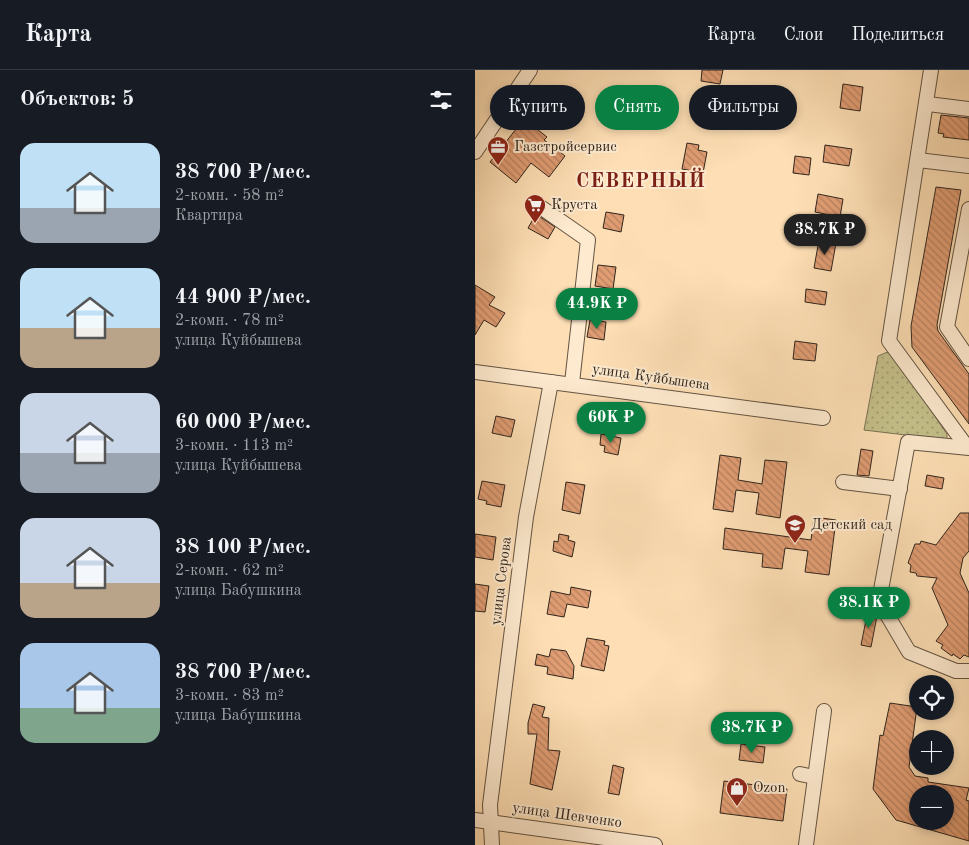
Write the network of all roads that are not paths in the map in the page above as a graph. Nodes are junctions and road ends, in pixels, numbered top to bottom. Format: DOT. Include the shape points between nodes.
graph roads {
  1 [pos="530,70"];
  2 [pos="931,70"];
  3 [pos="927,104"];
  4 [pos="969,109"];
  5 [pos="475,152"];
  6 [pos="918,160"];
  7 [pos="969,166"];
  8 [pos="542,208"];
  9 [pos="969,210"];
  10 [pos="969,359"];
  11 [pos="475,372"];
  12 [pos="551,382"];
  13 [pos="572,384"];
  14 [pos="823,418"];
  15 [pos="968,447"];
  16 [pos="843,482"];
  17 [pos="899,488"];
  18 [pos="969,671"];
  19 [pos="824,711"];
  20 [pos="800,774"];
  21 [pos="814,777"];
  22 [pos="475,820"];
  23 [pos="491,822"];
  24 [pos="492,845"];
  25 [pos="655,845"];
  26 [pos="806,845"];
  1 -- 5 [label="street"];
  2 -- 3 [label="street"];
  3 -- 4 [label="street"];
  3 -- 6 [label="street"];
  6 -- 7 [label="street"];
  6 -- 15 [label="street" via="889,341"];
  8 -- 13 [label="street" via="588,240"];
  9 -- 10 [label="street" via="947,327"];
  11 -- 12 [label="street, улица Куйбышева"];
  12 -- 13 [label="street, улица Куйбышева"];
  12 -- 23 [label="street, улица Серова" via="526,517"];
  13 -- 14 [label="street, улица Куйбышева"];
  15 -- 17 [label="street" via="908,442"];
  16 -- 17 [label="street"];
  17 -- 18 [label="street" via="879,602 909,652 956,671"];
  19 -- 21 [label="street"];
  20 -- 21 [label="street"];
  21 -- 26 [label="street"];
  22 -- 23 [label="street, улица Шевченко"];
  23 -- 24 [label="street, улица Серова"];
  23 -- 25 [label="street, улица Шевченко"];
}
